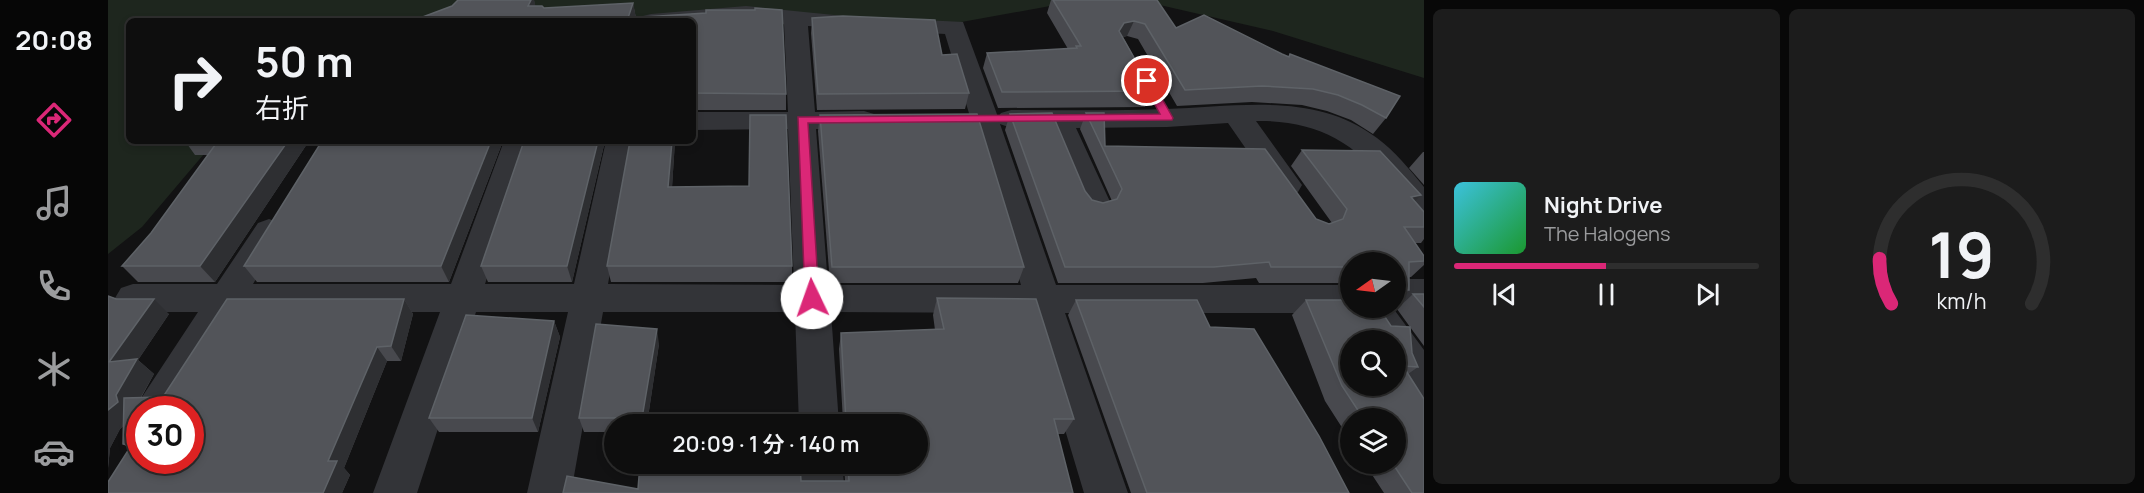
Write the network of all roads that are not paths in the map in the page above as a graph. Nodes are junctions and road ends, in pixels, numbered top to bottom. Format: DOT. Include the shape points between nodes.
graph roads {
  1 [pos="687,18"];
  2 [pos="796,18"];
  3 [pos="1236,114"];
  4 [pos="1058,118"];
  5 [pos="893,119"];
  6 [pos="973,119"];
  7 [pos="802,120"];
  8 [pos="696,121"];
  9 [pos="517,144"];
  10 [pos="619,144"];
  11 [pos="1096,206"];
  12 [pos="1302,207"];
  13 [pos="1424,208"];
  14 [pos="282,210"];
  15 [pos="1406,293"];
  16 [pos="1424,293"];
  17 [pos="133,298"];
  18 [pos="227,298"];
  19 [pos="463,298"];
  20 [pos="589,298"];
  21 [pos="812,298"];
  22 [pos="1043,298"];
  23 [pos="1340,298"];
  24 [pos="1381,318"];
  25 [pos="1424,381"];
  26 [pos="165,396"];
  27 [pos="818,414"];
  28 [pos="822,474"];
  29 [pos="395,493"];
  30 [pos="549,493"];
  31 [pos="823,493"];
  32 [pos="1107,493"];
  1 -- 2 [label="street" via="746,13"];
  2 -- 6 [label="street" via="955,27"];
  2 -- 7 [label="street"];
  3 -- 4 [label="street" via="1162,107"];
  3 -- 12 [label="street"];
  3 -- 13 [label="street" via="1295,113 1358,138"];
  4 -- 6 [label="street"];
  4 -- 11 [label="street"];
  5 -- 7 [label="street"];
  6 -- 22 [label="street"];
  7 -- 8 [label="street"];
  7 -- 21 [label="street"];
  9 -- 19 [label="street"];
  10 -- 20 [label="street"];
  14 -- 18 [label="street"];
  15 -- 16 [label="street"];
  17 -- 18 [label="street"];
  18 -- 19 [label="street"];
  18 -- 26 [label="street"];
  19 -- 20 [label="street"];
  19 -- 29 [label="street"];
  20 -- 21 [label="street"];
  20 -- 30 [label="street"];
  21 -- 22 [label="street"];
  21 -- 27 [label="street"];
  22 -- 23 [label="street"];
  22 -- 32 [label="street"];
  24 -- 25 [label="street"];
  28 -- 31 [label="street"];
}
